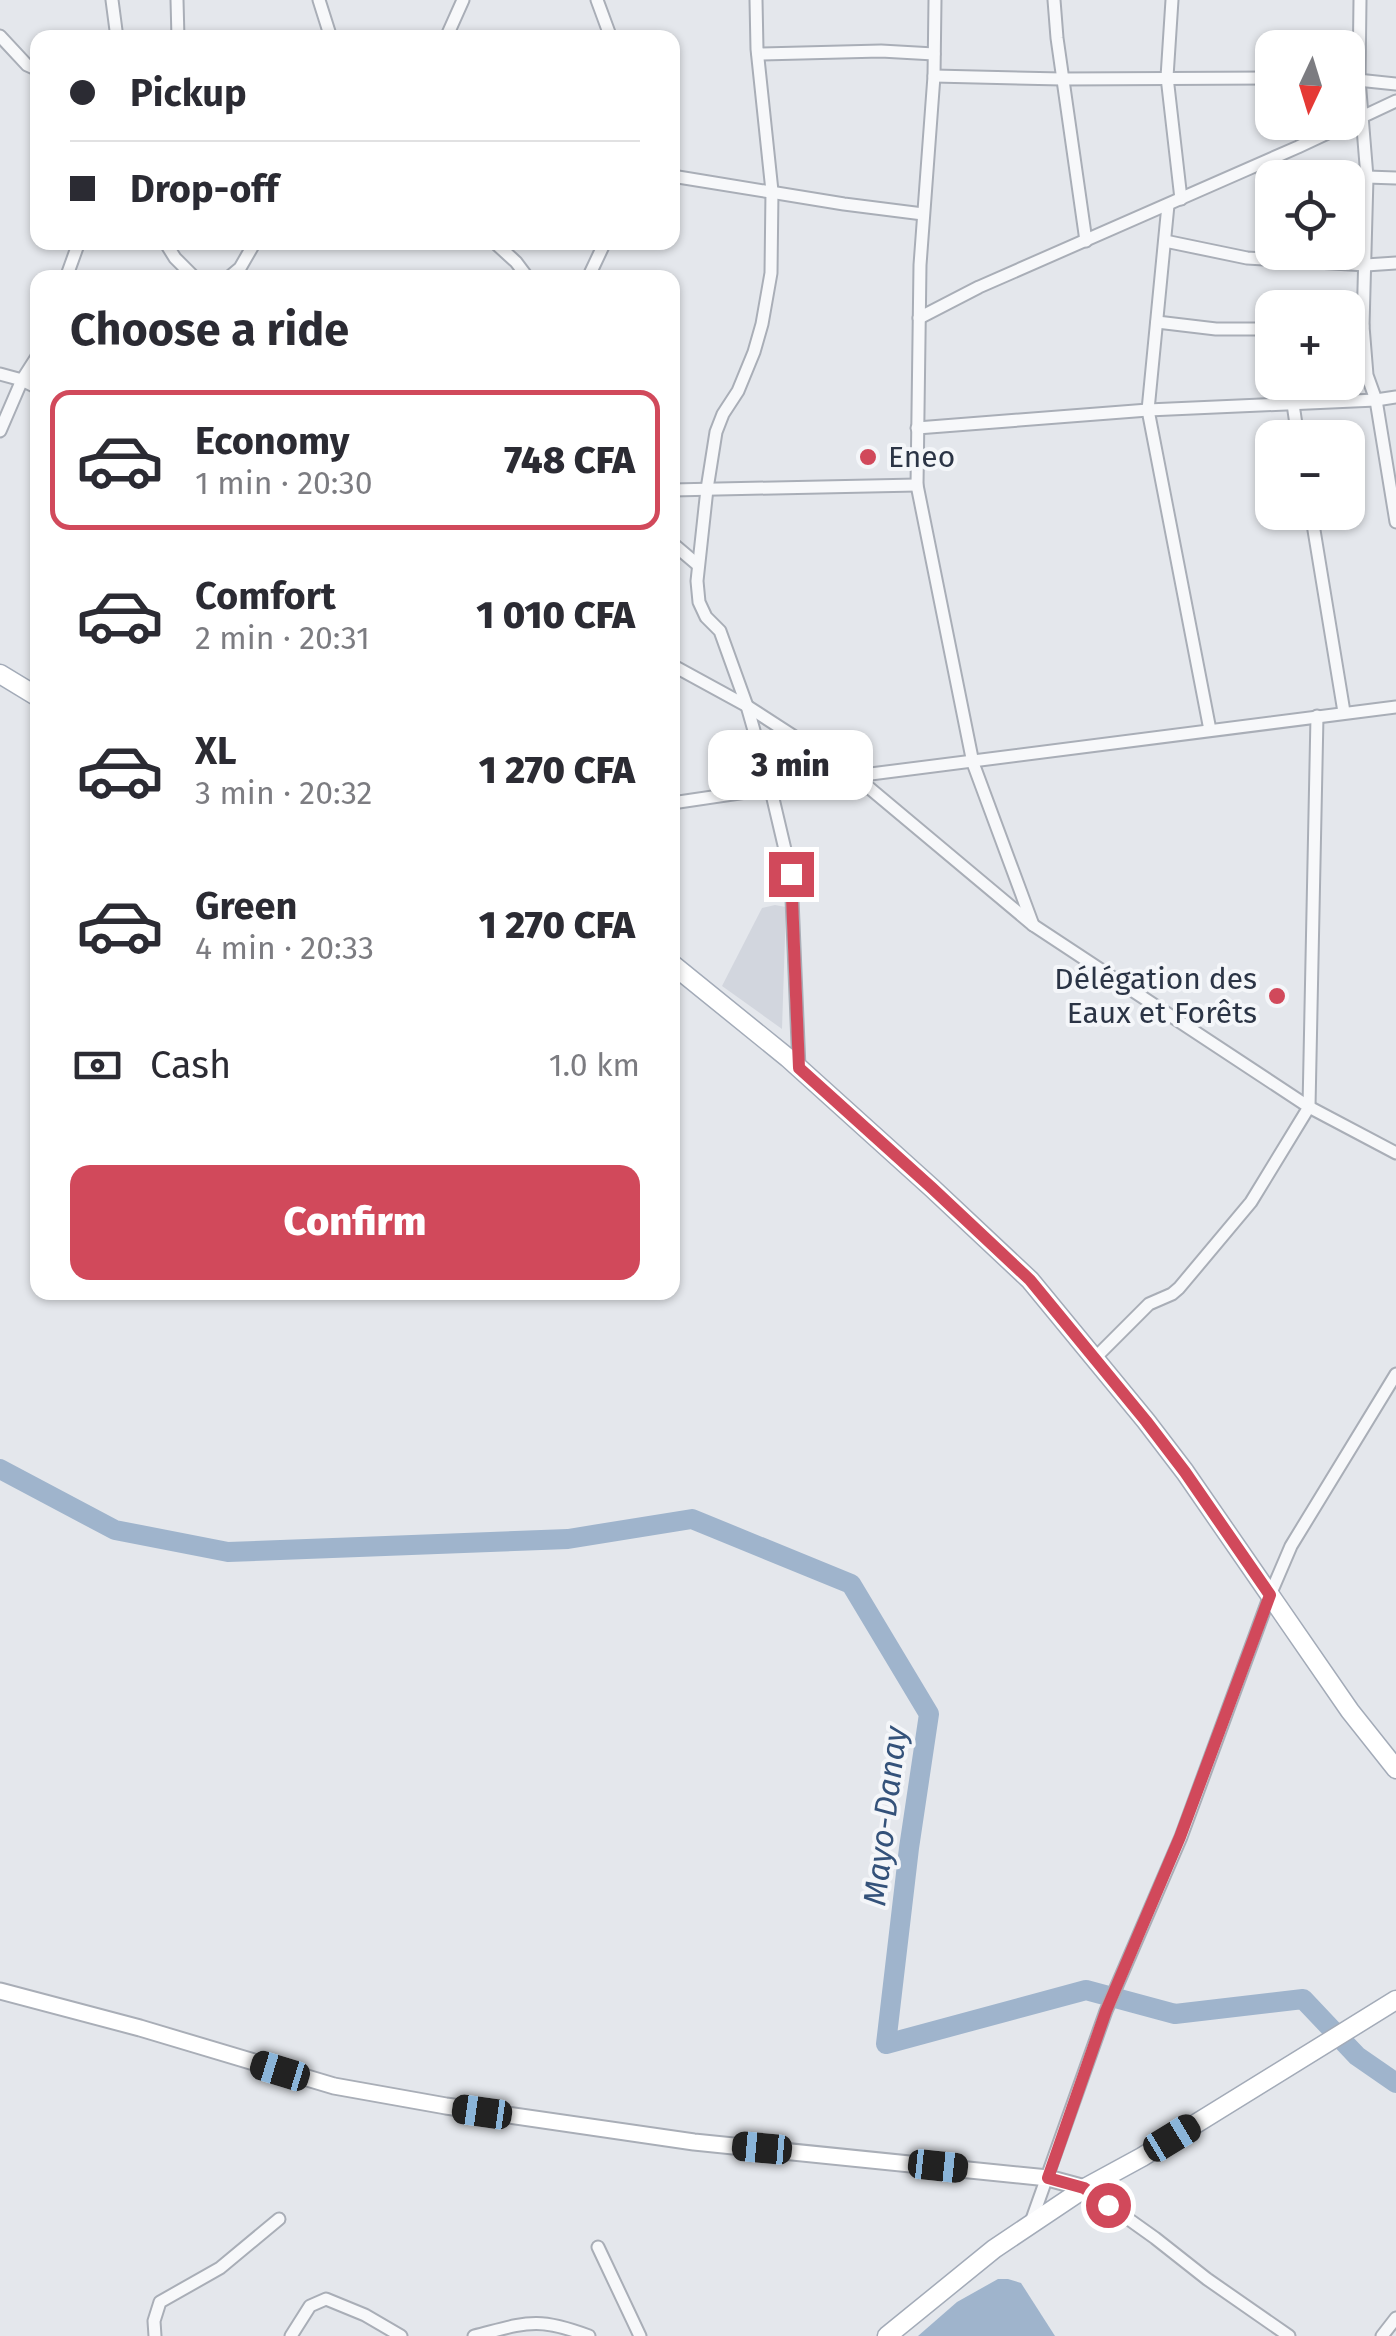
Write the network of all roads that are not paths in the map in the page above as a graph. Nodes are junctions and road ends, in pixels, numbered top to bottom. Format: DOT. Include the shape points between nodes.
graph roads {
  1 [pos="112,0"];
  2 [pos="177,0"];
  3 [pos="319,0"];
  4 [pos="463,0"];
  5 [pos="597,0"];
  6 [pos="756,0"];
  7 [pos="935,0"];
  8 [pos="1054,0"];
  9 [pos="1172,0"];
  10 [pos="1360,0"];
  11 [pos="117,30"];
  12 [pos="178,30"];
  13 [pos="328,30"];
  14 [pos="450,30"];
  15 [pos="609,30"];
  16 [pos="1357,30"];
  17 [pos="0,36"];
  18 [pos="758,54"];
  19 [pos="934,54"];
  20 [pos="30,66"];
  21 [pos="934,76"];
  22 [pos="1168,77"];
  23 [pos="1255,78"];
  24 [pos="1062,79"];
  25 [pos="1365,80"];
  26 [pos="1396,84"];
  27 [pos="1396,101"];
  28 [pos="1365,114"];
  29 [pos="1365,135"];
  30 [pos="1314,140"];
  31 [pos="680,177"];
  32 [pos="1367,178"];
  33 [pos="1396,178"];
  34 [pos="772,191"];
  35 [pos="1180,200"];
  36 [pos="1168,205"];
  37 [pos="924,214"];
  38 [pos="1165,240"];
  39 [pos="1086,241"];
  40 [pos="170,250"];
  41 [pos="503,250"];
  42 [pos="1396,263"];
  43 [pos="1366,265"];
  44 [pos="187,270"];
  45 [pos="522,270"];
  46 [pos="1365,290"];
  47 [pos="919,318"];
  48 [pos="1157,322"];
  49 [pos="1255,329"];
  50 [pos="1365,350"];
  51 [pos="30,367"];
  52 [pos="0,374"];
  53 [pos="22,380"];
  54 [pos="30,384"];
  55 [pos="1396,398"];
  56 [pos="1376,400"];
  57 [pos="1293,404"];
  58 [pos="1148,410"];
  59 [pos="1295,420"];
  60 [pos="916,428"];
  61 [pos="0,431"];
  62 [pos="917,485"];
  63 [pos="707,489"];
  64 [pos="680,490"];
  65 [pos="1396,522"];
  66 [pos="1315,530"];
  67 [pos="680,549"];
  68 [pos="698,565"];
  69 [pos="680,669"];
  70 [pos="0,674"];
  71 [pos="30,692"];
  72 [pos="747,706"];
  73 [pos="1396,707"];
  74 [pos="1344,712"];
  75 [pos="1317,716"];
  76 [pos="1210,730"];
  77 [pos="973,763"];
  78 [pos="855,776"];
  79 [pos="771,790"];
  80 [pos="680,802"];
  81 [pos="1033,925"];
  82 [pos="680,971"];
  83 [pos="799,1068"];
  84 [pos="1309,1107"];
  85 [pos="1396,1153"];
  86 [pos="1095,1358"];
  87 [pos="1396,1374"];
  88 [pos="1396,1392"];
  89 [pos="1375,1408"];
  90 [pos="1270,1595"];
  91 [pos="1396,1769"];
  92 [pos="0,1991"];
  93 [pos="1396,2000"];
  94 [pos="1048,2178"];
  95 [pos="1084,2188"];
  96 [pos="278,2218"];
  97 [pos="1030,2226"];
  98 [pos="598,2247"];
  99 [pos="1396,2318"];
  100 [pos="154,2336"];
  101 [pos="291,2336"];
  102 [pos="401,2336"];
  103 [pos="474,2336"];
  104 [pos="589,2336"];
  105 [pos="640,2336"];
  106 [pos="887,2336"];
  107 [pos="1289,2336"];
  108 [pos="1382,2336"];
  1 -- 11 [label="street"];
  2 -- 12 [label="street"];
  3 -- 13 [label="street"];
  4 -- 14 [label="street"];
  5 -- 15 [label="street"];
  6 -- 18 [label="street"];
  7 -- 19 [label="street"];
  8 -- 24 [label="street"];
  9 -- 22 [label="street"];
  10 -- 16 [label="street"];
  17 -- 20 [label="street"];
  18 -- 19 [label="street"];
  18 -- 34 [label="street"];
  19 -- 21 [label="street"];
  21 -- 24 [label="street"];
  21 -- 37 [label="street"];
  22 -- 23 [label="street"];
  22 -- 24 [label="street"];
  22 -- 35 [label="street"];
  24 -- 39 [label="street"];
  25 -- 26 [label="street"];
  27 -- 28 [label="street"];
  29 -- 32 [label="street"];
  30 -- 35 [label="street"];
  31 -- 34 [label="street"];
  32 -- 33 [label="street"];
  32 -- 43 [label="street"];
  34 -- 37 [label="street"];
  34 -- 63 [label="street" via="771,274 762,324 716,432"];
  35 -- 36 [label="street"];
  36 -- 38 [label="street"];
  36 -- 39 [label="street"];
  37 -- 47 [label="street"];
  38 -- 43 [label="street" via="1247,258"];
  38 -- 48 [label="street"];
  39 -- 47 [label="street"];
  40 -- 44 [label="street"];
  41 -- 45 [label="street"];
  42 -- 43 [label="street"];
  43 -- 46 [label="street"];
  47 -- 60 [label="street"];
  48 -- 49 [label="street"];
  48 -- 58 [label="street"];
  50 -- 56 [label="street"];
  51 -- 53 [label="street"];
  52 -- 53 [label="street"];
  53 -- 54 [label="street"];
  53 -- 61 [label="street"];
  55 -- 56 [label="street"];
  56 -- 57 [label="street"];
  56 -- 65 [label="street"];
  57 -- 58 [label="street"];
  57 -- 59 [label="street"];
  58 -- 60 [label="street"];
  58 -- 76 [label="street"];
  60 -- 62 [label="street"];
  62 -- 63 [label="street"];
  62 -- 77 [label="street"];
  63 -- 64 [label="street"];
  63 -- 68 [label="street"];
  66 -- 74 [label="street"];
  67 -- 68 [label="street"];
  68 -- 72 [label="street" via="699,602 720,631"];
  69 -- 72 [label="street"];
  70 -- 71 [label="main road"];
  72 -- 78 [label="street"];
  72 -- 79 [label="street"];
  73 -- 74 [label="street"];
  74 -- 75 [label="street"];
  75 -- 76 [label="street"];
  75 -- 84 [label="street"];
  76 -- 77 [label="street"];
  77 -- 78 [label="street"];
  77 -- 81 [label="street"];
  78 -- 79 [label="street"];
  78 -- 81 [label="street"];
  79 -- 80 [label="street"];
  79 -- 83 [label="street" via="791,874"];
  81 -- 84 [label="street"];
  82 -- 83 [label="main road"];
  83 -- 86 [label="main road" via="1030,1280"];
  84 -- 85 [label="street"];
  84 -- 86 [label="street" via="1251,1202 1179,1288 1149,1304"];
  86 -- 90 [label="main road"];
  87 -- 89 [label="street"];
  88 -- 89 [label="street"];
  89 -- 90 [label="street" via="1302,1526"];
  90 -- 91 [label="main road"];
  90 -- 94 [label="street" via="1180,1837 1106,2011"];
  92 -- 94 [label="main road" via="334,2086 446,2106 694,2142"];
  93 -- 95 [label="main road"];
  94 -- 95 [label="main road"];
  94 -- 97 [label="street"];
  95 -- 97 [label="main road"];
  95 -- 107 [label="street"];
  96 -- 100 [label="street" via="220,2268 160,2302"];
  97 -- 106 [label="main road"];
  98 -- 105 [label="street"];
  99 -- 108 [label="street"];
  101 -- 102 [label="street" via="310,2306 326,2299"];
  103 -- 104 [label="street" via="547,2322"];
}
